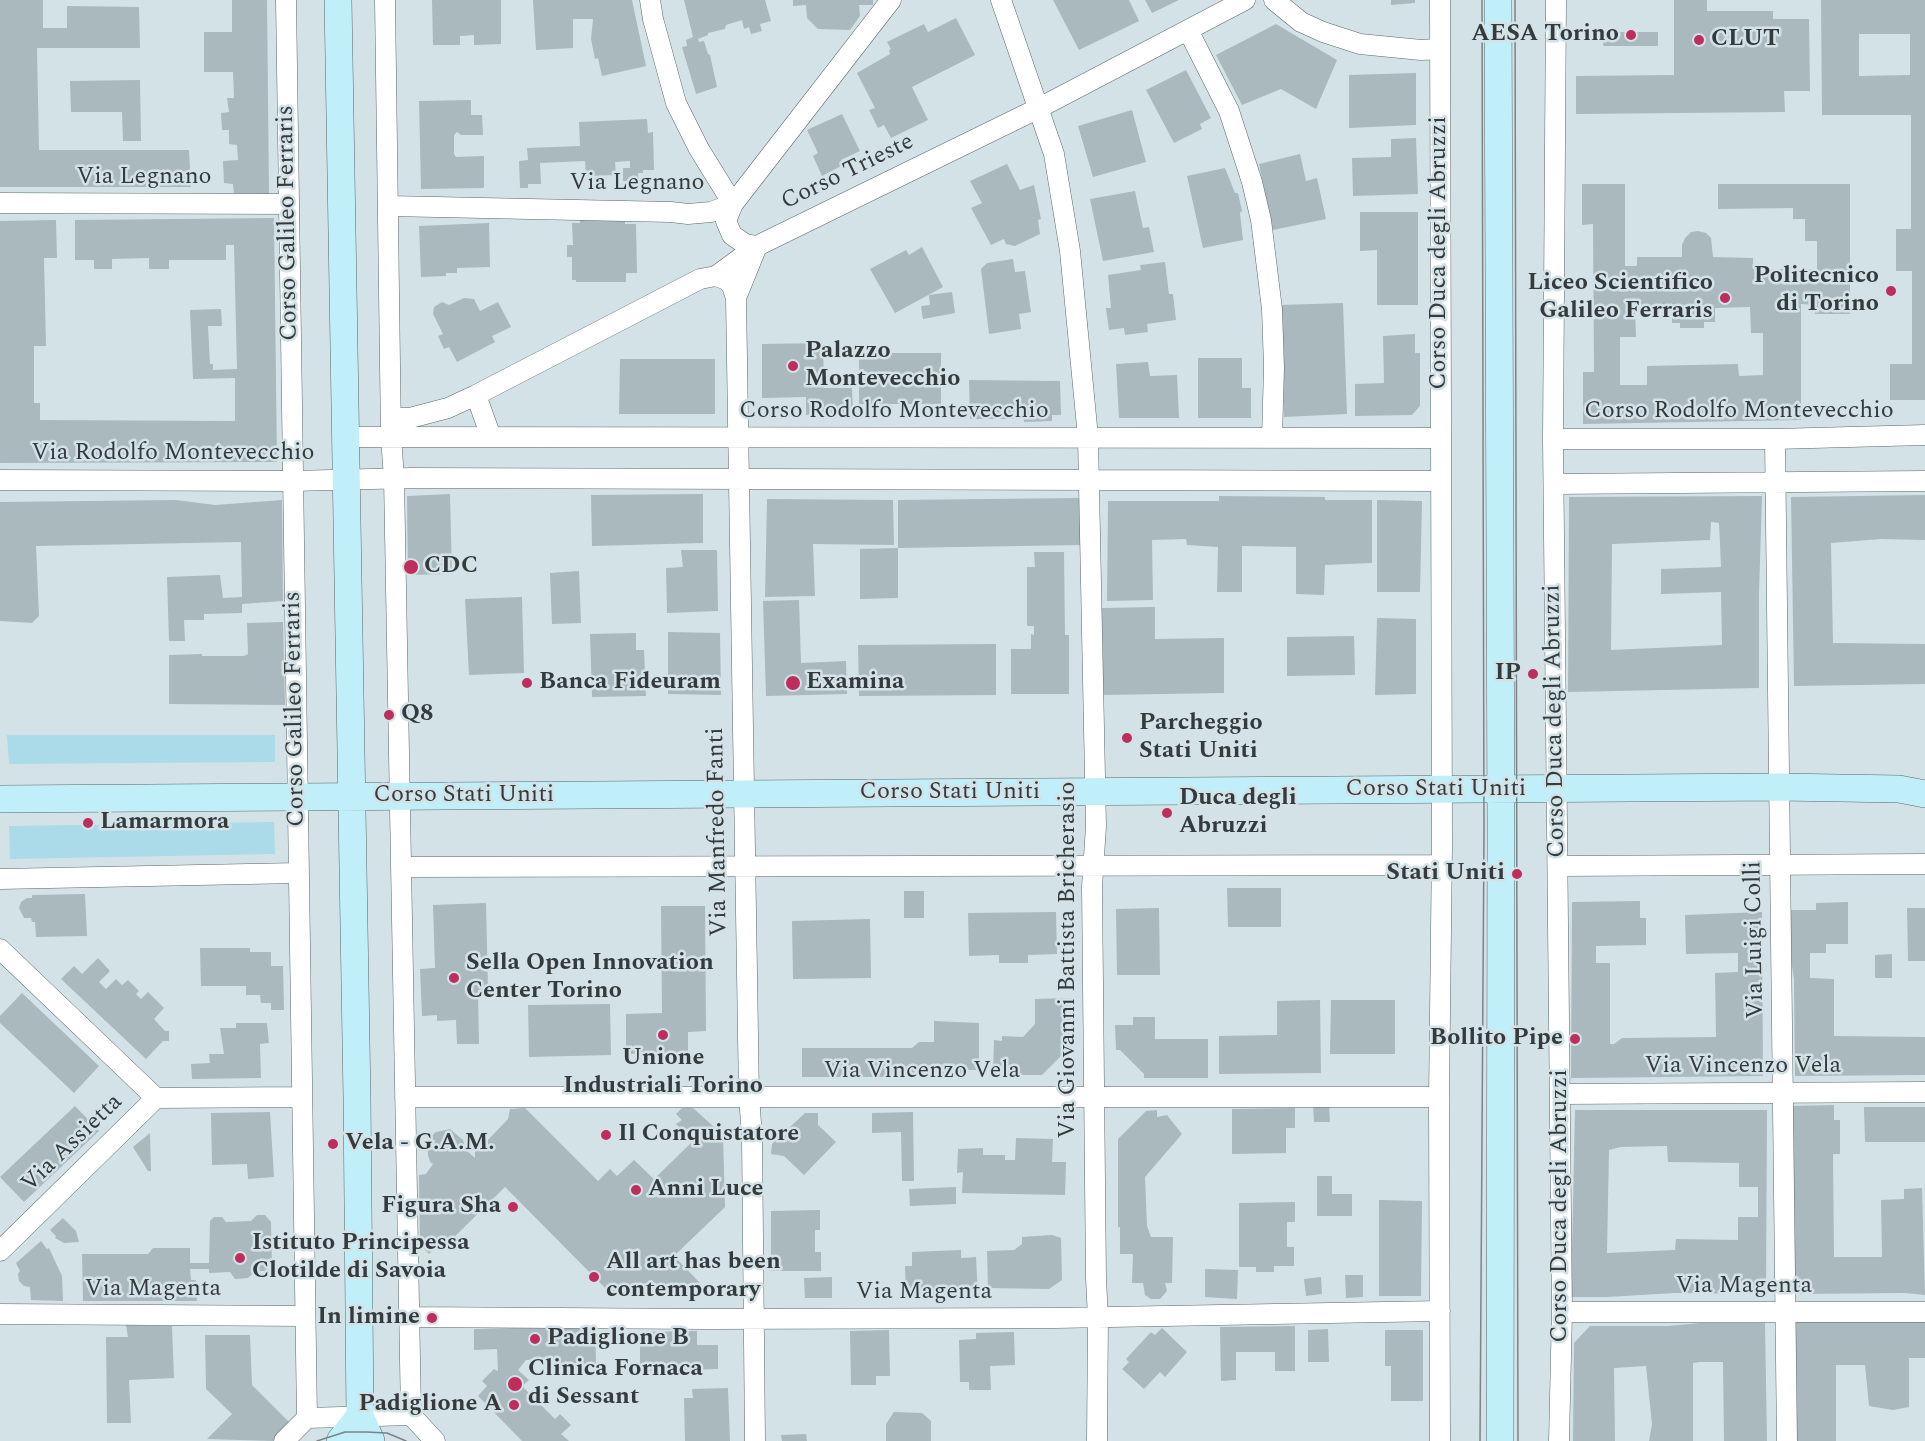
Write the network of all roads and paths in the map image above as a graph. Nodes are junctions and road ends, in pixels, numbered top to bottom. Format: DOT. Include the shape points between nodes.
graph roads {
  1 [pos="286,0"];
  2 [pos="338,0"];
  3 [pos="385,0"];
  4 [pos="650,0"];
  5 [pos="891,0"];
  6 [pos="1001,0"];
  7 [pos="1245,0"];
  8 [pos="1274,0"];
  9 [pos="1440,0"];
  10 [pos="1498,0"];
  11 [pos="1556,0"];
  12 [pos="1188,30"];
  13 [pos="1440,49"];
  14 [pos="1039,108"];
  15 [pos="0,203"];
  16 [pos="289,204"];
  17 [pos="733,204"];
  18 [pos="389,206"];
  19 [pos="757,246"];
  20 [pos="716,276"];
  21 [pos="736,298"];
  22 [pos="476,395"];
  23 [pos="392,427"];
  24 [pos="1925,435"];
  25 [pos="346,437"];
  26 [pos="491,437"];
  27 [pos="737,437"];
  28 [pos="1088,437"];
  29 [pos="1272,438"];
  30 [pos="1441,438"];
  31 [pos="1553,439"];
  32 [pos="1775,439"];
  33 [pos="394,478"];
  34 [pos="738,478"];
  35 [pos="347,479"];
  36 [pos="1090,479"];
  37 [pos="0,480"];
  38 [pos="292,481"];
  39 [pos="1441,481"];
  40 [pos="1925,481"];
  41 [pos="1777,482"];
  42 [pos="1554,484"];
  43 [pos="1925,781"];
  44 [pos="1780,787"];
  45 [pos="1442,789"];
  46 [pos="1500,789"];
  47 [pos="1557,789"];
  48 [pos="1095,792"];
  49 [pos="1912,792"];
  50 [pos="744,794"];
  51 [pos="400,796"];
  52 [pos="297,797"];
  53 [pos="352,797"];
  54 [pos="0,799"];
  55 [pos="1925,864"];
  56 [pos="1442,865"];
  57 [pos="746,866"];
  58 [pos="1093,866"];
  59 [pos="1558,866"];
  60 [pos="1780,866"];
  61 [pos="401,867"];
  62 [pos="298,873"];
  63 [pos="0,879"];
  64 [pos="0,949"];
  65 [pos="1783,1092"];
  66 [pos="1925,1092"];
  67 [pos="1560,1094"];
  68 [pos="749,1096"];
  69 [pos="1094,1096"];
  70 [pos="302,1097"];
  71 [pos="405,1097"];
  72 [pos="1439,1097"];
  73 [pos="156,1098"];
  74 [pos="0,1251"];
  75 [pos="1440,1311"];
  76 [pos="1562,1312"];
  77 [pos="1925,1312"];
  78 [pos="1785,1313"];
  79 [pos="0,1314"];
  80 [pos="305,1316"];
  81 [pos="409,1317"];
  82 [pos="753,1318"];
  83 [pos="1098,1318"];
  84 [pos="411,1415"];
  85 [pos="360,1416"];
  86 [pos="306,1418"];
  87 [pos="284,1441"];
  88 [pos="340,1441"];
  89 [pos="371,1441"];
  90 [pos="435,1441"];
  91 [pos="755,1441"];
  92 [pos="1097,1441"];
  93 [pos="1440,1441"];
  94 [pos="1500,1441"];
  95 [pos="1559,1441"];
  96 [pos="1786,1441"];
  1 -- 16 [label="street, Corso Galileo Ferraris"];
  2 -- 25 [label="main road"];
  3 -- 18 [label="street"];
  4 -- 17 [label="street" via="676,103"];
  5 -- 17 [label="street, Via Legnano"];
  6 -- 14 [label="street, Via Giovanni Battista Bricherasio"];
  7 -- 12 [label="street, Corso Trieste"];
  8 -- 13 [label="street" via="1300,22 1360,44"];
  9 -- 13 [label="street, Corso Duca degli Abruzzi"];
  10 -- 46 [label="main road"];
  11 -- 31 [label="street, Corso Duca degli Abruzzi"];
  12 -- 14 [label="street, Corso Trieste"];
  12 -- 29 [label="street" via="1229,111 1261,220 1272,309"];
  13 -- 30 [label="street, Corso Duca degli Abruzzi"];
  14 -- 19 [label="street, Corso Trieste"];
  14 -- 28 [label="street, Via Giovanni Battista Bricherasio" via="1054,154 1070,251"];
  15 -- 16 [label="street, Via Legnano"];
  16 -- 38 [label="street, Corso Galileo Ferraris"];
  17 -- 18 [label="street, Via Legnano" via="711,212 688,214"];
  17 -- 19 [label="street" via="726,221 732,235 745,244"];
  18 -- 23 [label="street"];
  19 -- 20 [label="street, Corso Trieste"];
  19 -- 21 [label="street"];
  20 -- 21 [label="street" via="727,280"];
  20 -- 22 [label="street, Corso Trieste" via="700,279"];
  21 -- 27 [label="street, Via Manfredo Fanti"];
  22 -- 23 [label="street, Corso Trieste"];
  22 -- 26 [label="street"];
  23 -- 25 [label="street, Corso Rodolfo Montevecchio"];
  23 -- 26 [label="street, Corso Rodolfo Montevecchio"];
  23 -- 33 [label="street"];
  24 -- 32 [label="street, Corso Rodolfo Montevecchio"];
  25 -- 35 [label="main road"];
  26 -- 27 [label="street, Corso Rodolfo Montevecchio"];
  27 -- 28 [label="street, Corso Rodolfo Montevecchio"];
  27 -- 34 [label="street, Via Manfredo Fanti"];
  28 -- 29 [label="street, Corso Rodolfo Montevecchio"];
  28 -- 36 [label="street, Via Giovanni Battista Bricherasio"];
  29 -- 30 [label="street, Corso Rodolfo Montevecchio"];
  30 -- 39 [label="street, Corso Duca degli Abruzzi"];
  31 -- 32 [label="street, Corso Rodolfo Montevecchio"];
  31 -- 42 [label="street, Corso Duca degli Abruzzi"];
  32 -- 41 [label="street, Via Luigi Colli"];
  33 -- 34 [label="street"];
  33 -- 35 [label="street"];
  33 -- 51 [label="street"];
  34 -- 36 [label="street"];
  34 -- 50 [label="street, Via Manfredo Fanti"];
  35 -- 38 [label="street, Via Rodolfo Montevecchio"];
  35 -- 53 [label="main road"];
  36 -- 39 [label="street"];
  36 -- 48 [label="street, Via Giovanni Battista Bricherasio"];
  37 -- 38 [label="street, Via Rodolfo Montevecchio"];
  38 -- 52 [label="street, Corso Galileo Ferraris"];
  39 -- 45 [label="street, Corso Duca degli Abruzzi"];
  40 -- 41 [label="street"];
  41 -- 42 [label="street"];
  41 -- 44 [label="street, Via Luigi Colli"];
  42 -- 47 [label="street, Corso Duca degli Abruzzi"];
  43 -- 49 [label="main road, Corso Stati Uniti"];
  44 -- 47 [label="main road, Corso Stati Uniti"];
  44 -- 49 [label="main road, Corso Stati Uniti"];
  44 -- 60 [label="street, Via Luigi Colli"];
  45 -- 46 [label="main road, Corso Stati Uniti"];
  45 -- 48 [label="main road, Corso Stati Uniti"];
  45 -- 56 [label="street, Corso Duca degli Abruzzi"];
  46 -- 47 [label="main road, Corso Stati Uniti"];
  46 -- 94 [label="main road"];
  47 -- 59 [label="street, Corso Duca degli Abruzzi"];
  48 -- 50 [label="main road, Corso Stati Uniti"];
  48 -- 58 [label="street, Via Giovanni Battista Bricherasio"];
  50 -- 51 [label="main road, Corso Stati Uniti"];
  50 -- 57 [label="street, Via Manfredo Fanti"];
  51 -- 53 [label="main road, Corso Stati Uniti"];
  51 -- 61 [label="street"];
  52 -- 53 [label="main road, Corso Stati Uniti"];
  52 -- 54 [label="main road, Corso Stati Uniti"];
  52 -- 62 [label="street, Corso Galileo Ferraris"];
  53 -- 85 [label="main road"];
  55 -- 60 [label="street"];
  56 -- 58 [label="street"];
  56 -- 72 [label="street, Corso Duca degli Abruzzi"];
  57 -- 58 [label="street"];
  57 -- 61 [label="street"];
  57 -- 68 [label="street, Via Manfredo Fanti"];
  58 -- 69 [label="street, Via Giovanni Battista Bricherasio"];
  59 -- 60 [label="street"];
  59 -- 67 [label="street, Corso Duca degli Abruzzi"];
  60 -- 65 [label="street, Via Luigi Colli"];
  61 -- 71 [label="street"];
  62 -- 63 [label="street"];
  62 -- 70 [label="street, Corso Galileo Ferraris"];
  64 -- 73 [label="street"];
  65 -- 66 [label="street, Via Vincenzo Vela"];
  65 -- 67 [label="street, Via Vincenzo Vela"];
  65 -- 78 [label="street, Via Luigi Colli"];
  67 -- 76 [label="street, Corso Duca degli Abruzzi"];
  68 -- 69 [label="street, Via Vincenzo Vela"];
  68 -- 71 [label="street, Via Vincenzo Vela"];
  68 -- 82 [label="street, Via Manfredo Fanti"];
  69 -- 72 [label="street, Via Vincenzo Vela"];
  69 -- 83 [label="street, Via Giovanni Battista Bricherasio"];
  70 -- 73 [label="street"];
  70 -- 80 [label="street, Corso Galileo Ferraris"];
  71 -- 81 [label="street"];
  72 -- 75 [label="street, Corso Duca degli Abruzzi"];
  73 -- 74 [label="street, Via Assietta"];
  75 -- 83 [label="street, Via Magenta"];
  75 -- 93 [label="street, Corso Duca degli Abruzzi"];
  76 -- 78 [label="street, Via Magenta"];
  76 -- 95 [label="street, Corso Duca degli Abruzzi"];
  77 -- 78 [label="street, Via Magenta"];
  78 -- 96 [label="street, Via Luigi Colli"];
  79 -- 80 [label="street, Via Magenta"];
  80 -- 86 [label="street, Corso Galileo Ferraris"];
  81 -- 82 [label="street, Via Magenta"];
  81 -- 84 [label="street"];
  82 -- 83 [label="street, Via Magenta"];
  82 -- 91 [label="street, Via Manfredo Fanti"];
  83 -- 92 [label="street, Via Giovanni Battista Bricherasio"];
  84 -- 85 [label="street"];
  84 -- 90 [label="street"];
  85 -- 86 [label="street"];
  85 -- 88 [label="main road"];
  85 -- 89 [label="main road"];
  86 -- 87 [label="street"];
}
